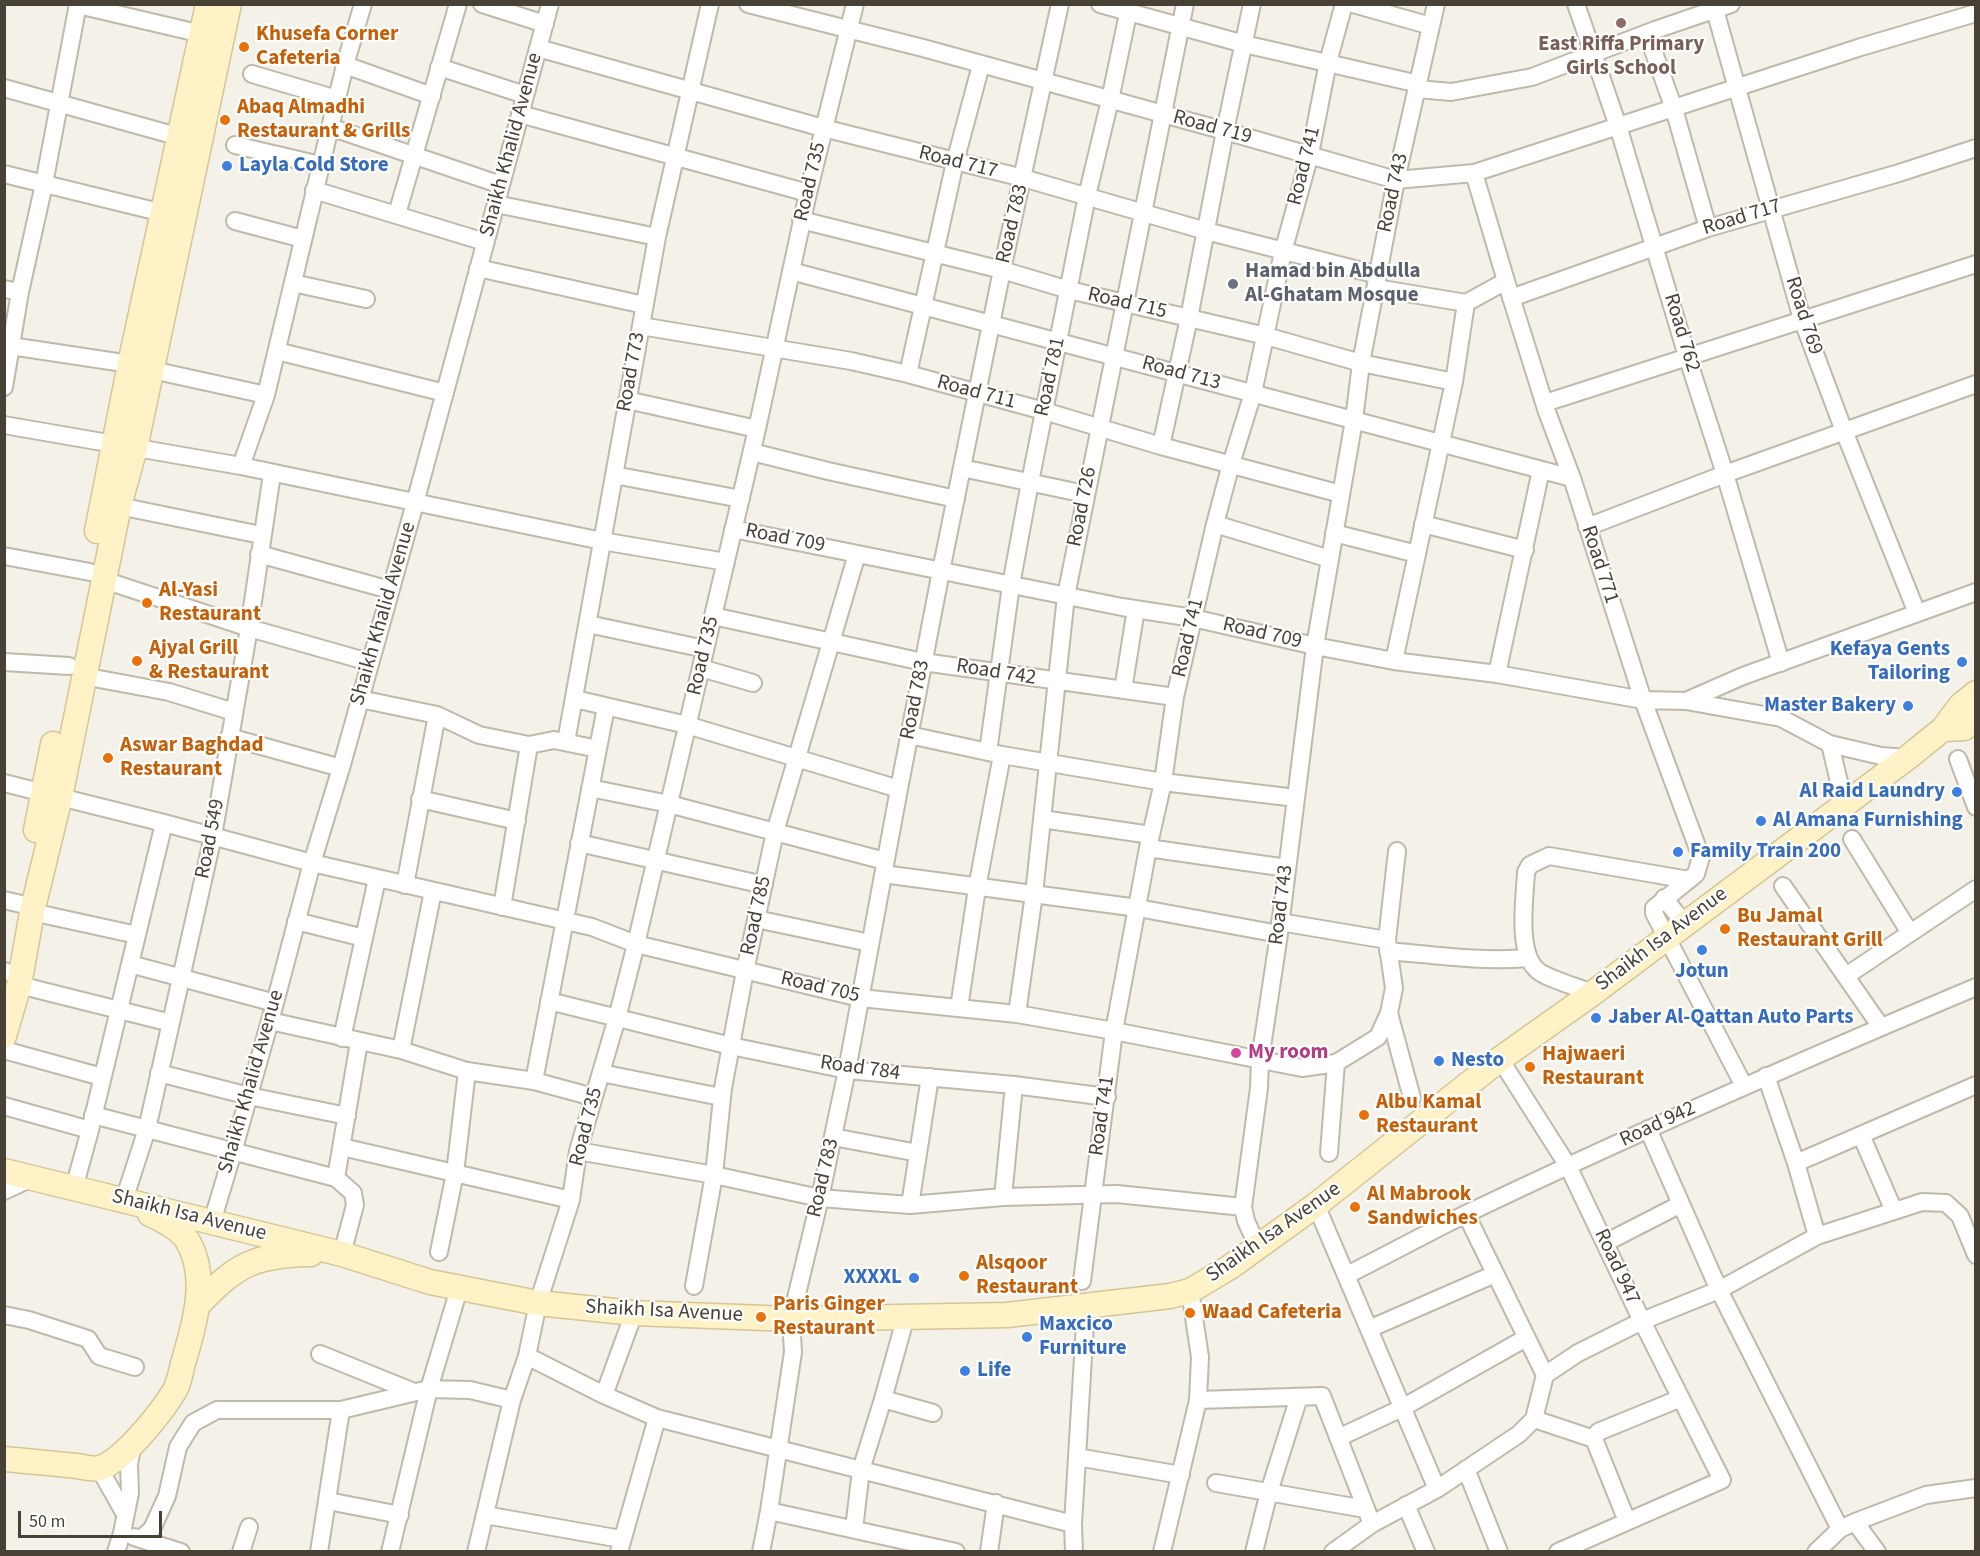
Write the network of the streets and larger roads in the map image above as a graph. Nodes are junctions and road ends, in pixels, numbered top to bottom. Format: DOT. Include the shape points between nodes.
graph roads {
  1 [pos="208,4"];
  2 [pos="229,4"];
  3 [pos="363,4"];
  4 [pos="458,4"];
  5 [pos="482,4"];
  6 [pos="550,4"];
  7 [pos="710,4"];
  8 [pos="748,4"];
  9 [pos="855,4"];
  10 [pos="1060,4"];
  11 [pos="1100,4"];
  12 [pos="1185,4"];
  13 [pos="1252,4"];
  14 [pos="1344,4"];
  15 [pos="1353,4"];
  16 [pos="1436,4"];
  17 [pos="1576,4"];
  18 [pos="1731,4"];
  19 [pos="78,5"];
  20 [pos="1129,8"];
  21 [pos="1715,10"];
  22 [pos="1976,13"];
  23 [pos="545,24"];
  24 [pos="1180,26"];
  25 [pos="1431,26"];
  26 [pos="849,29"];
  27 [pos="1647,33"];
  28 [pos="202,34"];
  29 [pos="1244,44"];
  30 [pos="538,48"];
  31 [pos="1593,54"];
  32 [pos="1328,62"];
  33 [pos="345,65"];
  34 [pos="981,65"];
  35 [pos="440,67"];
  36 [pos="252,74"];
  37 [pos="1042,82"];
  38 [pos="1418,87"];
  39 [pos="1738,87"];
  40 [pos="4,88"];
  41 [pos="690,91"];
  42 [pos="525,95"];
  43 [pos="432,96"];
  44 [pos="337,99"];
  45 [pos="1110,100"];
  46 [pos="59,102"];
  47 [pos="1674,109"];
  48 [pos="520,114"];
  49 [pos="1163,115"];
  50 [pos="1618,126"];
  51 [pos="330,127"];
  52 [pos="823,128"];
  53 [pos="1225,131"];
  54 [pos="180,137"];
  55 [pos="235,146"];
  56 [pos="1976,148"];
  57 [pos="1310,154"];
  58 [pos="414,156"];
  59 [pos="676,157"];
  60 [pos="955,162"];
  61 [pos="320,165"];
  62 [pos="1474,173"];
  63 [pos="4,174"];
  64 [pos="1023,178"];
  65 [pos="1396,180"];
  66 [pos="44,184"];
  67 [pos="501,185"];
  68 [pos="314,190"];
  69 [pos="808,193"];
  70 [pos="1087,196"];
  71 [pos="496,204"];
  72 [pos="1771,209"];
  73 [pos="163,213"];
  74 [pos="1142,213"];
  75 [pos="398,214"];
  76 [pos="801,220"];
  77 [pos="235,221"];
  78 [pos="1708,228"];
  79 [pos="1206,231"];
  80 [pos="657,237"];
  81 [pos="303,239"];
  82 [pos="485,242"];
  83 [pos="1655,246"];
  84 [pos="1283,252"];
  85 [pos="936,253"];
  86 [pos="1976,264"];
  87 [pos="478,268"];
  88 [pos="1002,270"];
  89 [pos="791,271"];
  90 [pos="1377,281"];
  91 [pos="1506,281"];
  92 [pos="293,283"];
  93 [pos="1069,290"];
  94 [pos="12,291"];
  95 [pos="1511,298"];
  96 [pos="366,299"];
  97 [pos="1124,302"];
  98 [pos="1466,303"];
  99 [pos="644,305"];
  100 [pos="923,305"];
  101 [pos="1189,318"];
  102 [pos="1802,319"];
  103 [pos="992,324"];
  104 [pos="641,326"];
  105 [pos="1266,336"];
  106 [pos="1059,342"];
  107 [pos="8,346"];
  108 [pos="774,348"];
  109 [pos="277,351"];
  110 [pos="1113,356"];
  111 [pos="1687,356"];
  112 [pos="1361,363"];
  113 [pos="141,367"];
  114 [pos="1178,373"];
  115 [pos="908,374"];
  116 [pos="1454,382"];
  117 [pos="1976,384"];
  118 [pos="4,387"];
  119 [pos="445,393"];
  120 [pos="1253,393"];
  121 [pos="977,394"];
  122 [pos="266,395"];
  123 [pos="627,400"];
  124 [pos="1545,403"];
  125 [pos="1044,411"];
  126 [pos="1354,420"];
  127 [pos="4,425"];
  128 [pos="1098,428"];
  129 [pos="757,429"];
  130 [pos="1844,431"];
  131 [pos="1440,443"];
  132 [pos="124,446"];
  133 [pos="1161,446"];
  134 [pos="752,452"];
  135 [pos="1230,464"];
  136 [pos="241,466"];
  137 [pos="962,468"];
  138 [pos="1541,470"];
  139 [pos="272,474"];
  140 [pos="1725,474"];
  141 [pos="614,475"];
  142 [pos="1572,478"];
  143 [pos="1030,482"];
  144 [pos="1086,494"];
  145 [pos="1341,494"];
  146 [pos="741,499"];
  147 [pos="956,499"];
  148 [pos="415,503"];
  149 [pos="119,506"];
  150 [pos="1215,524"];
  151 [pos="1423,524"];
  152 [pos="1587,527"];
  153 [pos="733,529"];
  154 [pos="1334,532"];
  155 [pos="261,535"];
  156 [pos="602,542"];
  157 [pos="1525,550"];
  158 [pos="259,554"];
  159 [pos="856,554"];
  160 [pos="1417,554"];
  161 [pos="4,556"];
  162 [pos="1330,559"];
  163 [pos="726,562"];
  164 [pos="941,571"];
  165 [pos="97,576"];
  166 [pos="1011,585"];
  167 [pos="390,590"];
  168 [pos="1976,592"];
  169 [pos="1066,596"];
  170 [pos="1136,609"];
  171 [pos="1917,613"];
  172 [pos="713,616"];
  173 [pos="1193,618"];
  174 [pos="588,624"];
  175 [pos="249,628"];
  176 [pos="830,642"];
  177 [pos="1315,646"];
  178 [pos="705,649"];
  179 [pos="1394,661"];
  180 [pos="4,662"];
  181 [pos="369,662"];
  182 [pos="923,662"];
  183 [pos="1780,663"];
  184 [pos="701,668"];
  185 [pos="76,671"];
  186 [pos="999,672"];
  187 [pos="1497,674"];
  188 [pos="1056,682"];
  189 [pos="753,683"];
  190 [pos="1123,690"];
  191 [pos="1976,693"];
  192 [pos="1175,698"];
  193 [pos="360,699"];
  194 [pos="575,699"];
  195 [pos="1643,700"];
  196 [pos="1686,701"];
  197 [pos="606,707"];
  198 [pos="234,712"];
  199 [pos="437,715"];
  200 [pos="1976,720"];
  201 [pos="687,725"];
  202 [pos="1943,729"];
  203 [pos="909,735"];
  204 [pos="230,737"];
  205 [pos="566,742"];
  206 [pos="1830,744"];
  207 [pos="529,745"];
  208 [pos="598,749"];
  209 [pos="995,754"];
  210 [pos="796,758"];
  211 [pos="1907,758"];
  212 [pos="1958,759"];
  213 [pos="1048,762"];
  214 [pos="341,768"];
  215 [pos="1162,782"];
  216 [pos="4,783"];
  217 [pos="590,788"];
  218 [pos="898,789"];
  219 [pos="51,795"];
  220 [pos="1296,798"];
  221 [pos="420,799"];
  222 [pos="1844,803"];
  223 [pos="669,804"];
  224 [pos="1976,807"];
  225 [pos="1042,819"];
  226 [pos="517,821"];
  227 [pos="164,823"];
  228 [pos="775,832"];
  229 [pos="213,836"];
  230 [pos="1852,839"];
  231 [pos="1149,842"];
  232 [pos="579,843"];
  233 [pos="1397,851"];
  234 [pos="656,861"];
  235 [pos="312,863"];
  236 [pos="884,868"];
  237 [pos="1287,868"];
  238 [pos="377,879"];
  239 [pos="1689,880"];
  240 [pos="405,885"];
  241 [pos="764,885"];
  242 [pos="1784,886"];
  243 [pos="977,888"];
  244 [pos="1976,889"];
  245 [pos="433,891"];
  246 [pos="1034,894"];
  247 [pos="19,905"];
  248 [pos="502,907"];
  249 [pos="1138,908"];
  250 [pos="756,919"];
  251 [pos="296,921"];
  252 [pos="564,921"];
  253 [pos="1279,928"];
  254 [pos="1675,929"];
  255 [pos="1910,933"];
  256 [pos="137,935"];
  257 [pos="364,938"];
  258 [pos="870,943"];
  259 [pos="636,944"];
  260 [pos="1388,946"];
  261 [pos="1528,958"];
  262 [pos="130,964"];
  263 [pos="745,971"];
  264 [pos="1846,976"];
  265 [pos="9,978"];
  266 [pos="181,978"];
  267 [pos="1976,987"];
  268 [pos="1593,993"];
  269 [pos="860,998"];
  270 [pos="549,1001"];
  271 [pos="275,1003"];
  272 [pos="959,1008"];
  273 [pos="118,1010"];
  274 [pos="1389,1013"];
  275 [pos="1017,1014"];
  276 [pos="617,1017"];
  277 [pos="270,1020"];
  278 [pos="171,1023"];
  279 [pos="1881,1027"];
  280 [pos="1114,1031"];
  281 [pos="4,1036"];
  282 [pos="342,1038"];
  283 [pos="359,1042"];
  284 [pos="731,1046"];
  285 [pos="4,1050"];
  286 [pos="401,1050"];
  287 [pos="1500,1059"];
  288 [pos="1260,1060"];
  289 [pos="1336,1063"];
  290 [pos="848,1070"];
  291 [pos="467,1071"];
  292 [pos="159,1073"];
  293 [pos="601,1073"];
  294 [pos="1766,1076"];
  295 [pos="102,1077"];
  296 [pos="930,1077"];
  297 [pos="534,1081"];
  298 [pos="1014,1085"];
  299 [pos="1976,1085"];
  300 [pos="1744,1086"];
  301 [pos="249,1096"];
  302 [pos="593,1097"];
  303 [pos="722,1097"];
  304 [pos="1107,1097"];
  305 [pos="1412,1098"];
  306 [pos="4,1106"];
  307 [pos="347,1116"];
  308 [pos="91,1123"];
  309 [pos="147,1129"];
  310 [pos="1648,1129"];
  311 [pos="1861,1135"];
  312 [pos="833,1137"];
  313 [pos="342,1147"];
  314 [pos="578,1150"];
  315 [pos="233,1152"];
  316 [pos="918,1153"];
  317 [pos="1329,1154"];
  318 [pos="1796,1163"];
  319 [pos="1568,1166"];
  320 [pos="455,1173"];
  321 [pos="12,1175"];
  322 [pos="714,1175"];
  323 [pos="336,1178"];
  324 [pos="74,1188"];
  325 [pos="1092,1194"];
  326 [pos="1003,1197"];
  327 [pos="820,1198"];
  328 [pos="124,1200"];
  329 [pos="571,1200"];
  330 [pos="1681,1204"];
  331 [pos="910,1205"];
  332 [pos="1316,1205"];
  333 [pos="1243,1208"];
  334 [pos="1893,1211"];
  335 [pos="1466,1214"];
  336 [pos="212,1222"];
  337 [pos="1817,1236"];
  338 [pos="1605,1243"];
  339 [pos="1258,1247"];
  340 [pos="439,1252"];
  341 [pos="342,1254"];
  342 [pos="1976,1256"];
  343 [pos="1495,1274"];
  344 [pos="1347,1275"];
  345 [pos="1082,1281"];
  346 [pos="694,1286"];
  347 [pos="459,1289"];
  348 [pos="1719,1290"];
  349 [pos="1190,1291"];
  350 [pos="538,1303"];
  351 [pos="198,1305"];
  352 [pos="1086,1307"];
  353 [pos="634,1313"];
  354 [pos="4,1315"];
  355 [pos="906,1316"];
  356 [pos="791,1319"];
  357 [pos="1642,1321"];
  358 [pos="1369,1329"];
  359 [pos="1526,1338"];
  360 [pos="320,1354"];
  361 [pos="527,1356"];
  362 [pos="135,1367"];
  363 [pos="1545,1375"];
  364 [pos="421,1390"];
  365 [pos="604,1395"];
  366 [pos="1299,1396"];
  367 [pos="1681,1398"];
  368 [pos="883,1399"];
  369 [pos="512,1400"];
  370 [pos="1198,1400"];
  371 [pos="1402,1408"];
  372 [pos="341,1410"];
  373 [pos="933,1413"];
  374 [pos="657,1418"];
  375 [pos="1534,1419"];
  376 [pos="1338,1438"];
  377 [pos="1594,1438"];
  378 [pos="134,1443"];
  379 [pos="777,1449"];
  380 [pos="1077,1457"];
  381 [pos="4,1459"];
  382 [pos="99,1468"];
  383 [pos="1466,1469"];
  384 [pos="861,1470"];
  385 [pos="1181,1475"];
  386 [pos="1216,1483"];
  387 [pos="1976,1488"];
  388 [pos="1437,1489"];
  389 [pos="1269,1492"];
  390 [pos="327,1501"];
  391 [pos="996,1503"];
  392 [pos="1406,1505"];
  393 [pos="770,1511"];
  394 [pos="125,1514"];
  395 [pos="400,1515"];
  396 [pos="485,1515"];
  397 [pos="1369,1517"];
  398 [pos="1627,1521"];
  399 [pos="1073,1524"];
  400 [pos="1848,1525"];
  401 [pos="249,1527"];
  402 [pos="854,1529"];
  403 [pos="122,1533"];
  404 [pos="141,1539"];
  405 [pos="873,1543"];
  406 [pos="620,1545"];
  407 [pos="1343,1548"];
  408 [pos="116,1551"];
  409 [pos="181,1551"];
  410 [pos="242,1551"];
  411 [pos="320,1551"];
  412 [pos="390,1551"];
  413 [pos="476,1551"];
  414 [pos="761,1551"];
  415 [pos="956,1551"];
  416 [pos="989,1551"];
  417 [pos="1074,1551"];
  418 [pos="1162,1551"];
  419 [pos="1254,1551"];
  420 [pos="1426,1551"];
  421 [pos="1499,1551"];
  422 [pos="1557,1551"];
  423 [pos="1816,1551"];
  424 [pos="1877,1551"];
  1 -- 28 [label="street"];
  2 -- 113 [label="street"];
  3 -- 33 [label="street"];
  4 -- 35 [label="street"];
  5 -- 23 [label="street"];
  6 -- 23 [label="street, Shaikh Khalid Avenue"];
  7 -- 41 [label="street, Road 773"];
  8 -- 26 [label="street, Road 719"];
  9 -- 26 [label="street, Road 735"];
  10 -- 37 [label="street, Road 783"];
  11 -- 20 [label="street"];
  12 -- 24 [label="street, Road 726"];
  13 -- 29 [label="street"];
  14 -- 32 [label="street, Road 741"];
  15 -- 25 [label="street"];
  16 -- 25 [label="street, Road 743"];
  17 -- 31 [label="street, Road 762"];
  18 -- 21 [label="street"];
  19 -- 28 [label="street"];
  19 -- 46 [label="street"];
  20 -- 24 [label="street"];
  20 -- 45 [label="street, Road 781"];
  21 -- 27 [label="street"];
  21 -- 39 [label="street, Road 769"];
  22 -- 39 [label="street, Road 719"];
  23 -- 30 [label="street, Shaikh Khalid Avenue"];
  24 -- 29 [label="street"];
  24 -- 49 [label="street, Road 726"];
  25 -- 38 [label="street, Road 743"];
  26 -- 34 [label="street, Road 719"];
  26 -- 52 [label="street, Road 735"];
  27 -- 31 [label="street"];
  27 -- 47 [label="street"];
  28 -- 54 [label="street"];
  29 -- 32 [label="street"];
  29 -- 53 [label="street"];
  30 -- 41 [label="street, Road 717"];
  30 -- 42 [label="street, Shaikh Khalid Avenue"];
  31 -- 38 [label="street" via="1532,77 1451,92"];
  31 -- 50 [label="street, Road 762"];
  32 -- 38 [label="street"];
  32 -- 57 [label="street, Road 741"];
  33 -- 43 [label="street"];
  33 -- 44 [label="street"];
  34 -- 37 [label="street, Road 719"];
  34 -- 60 [label="street"];
  35 -- 42 [label="street"];
  35 -- 43 [label="street"];
  36 -- 44 [label="street"];
  37 -- 45 [label="street, Road 719"];
  37 -- 64 [label="street, Road 783"];
  38 -- 65 [label="street, Road 743"];
  39 -- 47 [label="street, Road 719"];
  39 -- 72 [label="street, Road 769"];
  40 -- 46 [label="street"];
  41 -- 52 [label="street, Road 717"];
  41 -- 59 [label="street, Road 773"];
  42 -- 48 [label="street, Shaikh Khalid Avenue"];
  43 -- 58 [label="street"];
  44 -- 51 [label="street"];
  45 -- 49 [label="street, Road 719"];
  45 -- 70 [label="street, Road 781"];
  46 -- 54 [label="street"];
  46 -- 66 [label="street"];
  47 -- 50 [label="street, Road 719"];
  47 -- 78 [label="street"];
  48 -- 59 [label="street"];
  48 -- 67 [label="street, Shaikh Khalid Avenue"];
  49 -- 53 [label="street, Road 719"];
  49 -- 74 [label="street, Road 726"];
  50 -- 62 [label="street, Road 719"];
  50 -- 83 [label="street, Road 762"];
  51 -- 58 [label="street"];
  51 -- 61 [label="street"];
  52 -- 60 [label="street, Road 717"];
  52 -- 69 [label="street, Road 735"];
  53 -- 57 [label="street, Road 719"];
  53 -- 79 [label="street"];
  54 -- 73 [label="street"];
  55 -- 61 [label="street"];
  56 -- 72 [label="street, Road 717"];
  57 -- 65 [label="street, Road 719"];
  57 -- 84 [label="street, Road 741"];
  58 -- 67 [label="street"];
  58 -- 75 [label="street"];
  59 -- 69 [label="street"];
  59 -- 80 [label="street, Road 773"];
  60 -- 64 [label="street, Road 717"];
  60 -- 85 [label="street"];
  61 -- 68 [label="street"];
  62 -- 65 [label="street, Road 719"];
  62 -- 91 [label="street, Road 771"];
  63 -- 66 [label="street"];
  64 -- 70 [label="street, Road 717"];
  64 -- 88 [label="street, Road 783"];
  65 -- 90 [label="street, Road 743"];
  66 -- 73 [label="street"];
  66 -- 94 [label="street"];
  67 -- 71 [label="street, Shaikh Khalid Avenue"];
  68 -- 75 [label="street"];
  68 -- 81 [label="street"];
  69 -- 76 [label="street, Road 735"];
  70 -- 74 [label="street, Road 717"];
  70 -- 93 [label="street, Road 781"];
  71 -- 80 [label="street"];
  71 -- 82 [label="street, Shaikh Khalid Avenue"];
  72 -- 78 [label="street, Road 717"];
  72 -- 102 [label="street, Road 769"];
  73 -- 113 [label="street"];
  74 -- 79 [label="street, Road 717"];
  74 -- 97 [label="street, Road 726"];
  75 -- 82 [label="street"];
  76 -- 85 [label="street, Road 715"];
  76 -- 89 [label="street, Road 735"];
  77 -- 81 [label="street"];
  78 -- 83 [label="street, Road 717"];
  79 -- 84 [label="street, Road 717"];
  79 -- 101 [label="street"];
  80 -- 99 [label="street, Road 773"];
  81 -- 92 [label="street"];
  82 -- 87 [label="street, Shaikh Khalid Avenue"];
  83 -- 95 [label="street, Road 717"];
  83 -- 111 [label="street, Road 762"];
  84 -- 90 [label="street, Road 717"];
  84 -- 105 [label="street, Road 741"];
  85 -- 88 [label="street, Road 715"];
  85 -- 100 [label="street"];
  86 -- 102 [label="street"];
  87 -- 99 [label="street"];
  87 -- 119 [label="street, Shaikh Khalid Avenue"];
  88 -- 93 [label="street, Road 715"];
  88 -- 103 [label="street, Road 783"];
  89 -- 100 [label="street, Road 713"];
  89 -- 108 [label="street, Road 735"];
  90 -- 98 [label="street, Road 717"];
  90 -- 112 [label="street, Road 743"];
  91 -- 95 [label="street, Road 771"];
  91 -- 98 [label="street"];
  92 -- 96 [label="street"];
  92 -- 109 [label="street"];
  93 -- 97 [label="street, Road 715"];
  93 -- 106 [label="street, Road 781"];
  94 -- 107 [label="street"];
  95 -- 124 [label="street, Road 771"];
  97 -- 101 [label="street, Road 715"];
  97 -- 110 [label="street, Road 726"];
  98 -- 116 [label="street"];
  99 -- 104 [label="street, Road 773"];
  100 -- 103 [label="street, Road 713"];
  100 -- 115 [label="street"];
  101 -- 105 [label="street, Road 715"];
  101 -- 114 [label="street"];
  102 -- 111 [label="street"];
  102 -- 130 [label="street, Road 769"];
  103 -- 106 [label="street, Road 713"];
  103 -- 121 [label="street, Road 783"];
  104 -- 108 [label="street, Road 711"];
  104 -- 123 [label="street, Road 773"];
  105 -- 112 [label="street, Road 715"];
  105 -- 120 [label="street, Road 741"];
  106 -- 110 [label="street, Road 713"];
  106 -- 125 [label="street, Road 781"];
  107 -- 113 [label="street"];
  107 -- 118 [label="street"];
  108 -- 115 [label="street, Road 711"];
  108 -- 129 [label="street, Road 735"];
  109 -- 119 [label="street"];
  109 -- 122 [label="street"];
  110 -- 114 [label="street, Road 713"];
  110 -- 128 [label="street, Road 726"];
  111 -- 124 [label="street"];
  111 -- 140 [label="street, Road 762"];
  112 -- 116 [label="street, Road 715"];
  112 -- 126 [label="street, Road 743"];
  113 -- 122 [label="street"];
  113 -- 132 [label="street"];
  114 -- 120 [label="street, Road 713"];
  114 -- 133 [label="street"];
  115 -- 121 [label="street, Road 711"];
  116 -- 131 [label="street"];
  117 -- 130 [label="street"];
  119 -- 148 [label="street, Shaikh Khalid Avenue"];
  120 -- 126 [label="street, Road 713"];
  120 -- 135 [label="street, Road 741"];
  121 -- 125 [label="street, Road 711"];
  121 -- 137 [label="street, Road 783"];
  122 -- 136 [label="street"];
  123 -- 129 [label="street"];
  123 -- 141 [label="street, Road 773"];
  124 -- 142 [label="street, Road 771"];
  125 -- 128 [label="street, Road 711"];
  125 -- 143 [label="street, Road 781"];
  126 -- 131 [label="street, Road 713"];
  126 -- 145 [label="street, Road 743"];
  127 -- 132 [label="street, Road 709"];
  128 -- 133 [label="street, Road 711"];
  128 -- 144 [label="street, Road 726"];
  129 -- 134 [label="street, Road 735"];
  130 -- 140 [label="street"];
  130 -- 171 [label="street, Road 769"];
  131 -- 138 [label="street, Road 713"];
  131 -- 151 [label="street"];
  132 -- 136 [label="street, Road 709"];
  132 -- 149 [label="street"];
  132 -- 165 [label="street"];
  133 -- 135 [label="street, Road 711"];
  134 -- 146 [label="street, Road 735"];
  134 -- 147 [label="street"];
  135 -- 145 [label="street, Road 711"];
  135 -- 150 [label="street, Road 741"];
  136 -- 139 [label="street, Road 709"];
  137 -- 143 [label="street"];
  137 -- 147 [label="street, Road 783"];
  138 -- 142 [label="street, Road 713"];
  138 -- 157 [label="street"];
  139 -- 148 [label="street, Road 709"];
  139 -- 155 [label="street, Road 549"];
  140 -- 152 [label="street"];
  140 -- 183 [label="street, Road 762"];
  141 -- 146 [label="street"];
  141 -- 156 [label="street, Road 773"];
  142 -- 152 [label="street, Road 771"];
  143 -- 144 [label="street"];
  143 -- 166 [label="street, Road 781"];
  144 -- 169 [label="street, Road 726"];
  145 -- 154 [label="street, Road 743"];
  146 -- 153 [label="street, Road 735"];
  147 -- 164 [label="street, Road 783"];
  148 -- 156 [label="street, Road 709"];
  148 -- 167 [label="street, Shaikh Khalid Avenue"];
  149 -- 155 [label="street"];
  149 -- 165 [label="street"];
  150 -- 162 [label="street"];
  150 -- 173 [label="street, Road 741"];
  151 -- 157 [label="street"];
  151 -- 160 [label="street"];
  152 -- 195 [label="street, Road 771"];
  153 -- 159 [label="street, Road 709"];
  153 -- 163 [label="street, Road 735"];
  154 -- 160 [label="street"];
  154 -- 162 [label="street, Road 743"];
  155 -- 158 [label="street, Road 549"];
  156 -- 163 [label="street, Road 709"];
  156 -- 174 [label="street, Road 773"];
  157 -- 187 [label="street"];
  158 -- 167 [label="street"];
  158 -- 175 [label="street, Road 549"];
  159 -- 164 [label="street, Road 709"];
  159 -- 176 [label="street, Road 785"];
  160 -- 179 [label="street"];
  161 -- 165 [label="street"];
  162 -- 177 [label="street, Road 743"];
  163 -- 172 [label="street, Road 735"];
  164 -- 166 [label="street, Road 709"];
  164 -- 182 [label="street, Road 783"];
  165 -- 175 [label="street"];
  165 -- 185 [label="street"];
  166 -- 169 [label="street, Road 709"];
  166 -- 186 [label="street, Road 781"];
  167 -- 181 [label="street, Shaikh Khalid Avenue"];
  168 -- 171 [label="street, Road 709"];
  169 -- 170 [label="street, Road 709"];
  169 -- 188 [label="street, Road 726"];
  170 -- 173 [label="street, Road 709"];
  170 -- 190 [label="street"];
  171 -- 183 [label="street, Road 709"];
  172 -- 176 [label="street, Road 742"];
  172 -- 178 [label="street, Road 735"];
  173 -- 177 [label="street, Road 709"];
  173 -- 192 [label="street, Road 741"];
  174 -- 178 [label="street"];
  174 -- 194 [label="street, Road 773"];
  175 -- 181 [label="street"];
  175 -- 198 [label="street, Road 549"];
  176 -- 182 [label="street, Road 742"];
  176 -- 210 [label="street, Road 785"];
  177 -- 179 [label="street, Road 709"];
  177 -- 220 [label="street, Road 743"];
  178 -- 184 [label="street, Road 735"];
  179 -- 187 [label="street, Road 709"];
  180 -- 185 [label="street"];
  181 -- 193 [label="street, Shaikh Khalid Avenue"];
  182 -- 186 [label="street, Road 742"];
  182 -- 203 [label="street, Road 783"];
  183 -- 196 [label="street, Road 709"];
  184 -- 189 [label="street"];
  184 -- 201 [label="street, Road 735"];
  185 -- 198 [label="street" via="169,692"];
  185 -- 219 [label="street"];
  186 -- 188 [label="street, Road 742"];
  186 -- 209 [label="street, Road 781"];
  187 -- 195 [label="street, Road 709"];
  188 -- 190 [label="street, Road 742"];
  188 -- 213 [label="street, Road 726"];
  190 -- 192 [label="street, Road 742"];
  191 -- 202 [label="street, Shaikh Isa Avenue"];
  192 -- 215 [label="street, Road 741"];
  193 -- 199 [label="street"];
  193 -- 214 [label="street, Shaikh Khalid Avenue"];
  194 -- 197 [label="street"];
  194 -- 205 [label="street, Road 773"];
  195 -- 196 [label="street, Road 709"];
  195 -- 239 [label="street, Road 771" via="1701,857 1696,874"];
  196 -- 206 [label="street, Road 709" via="1781,718"];
  197 -- 201 [label="street"];
  197 -- 208 [label="street"];
  198 -- 204 [label="street, Road 549"];
  199 -- 207 [label="street" via="479,735"];
  199 -- 221 [label="street"];
  200 -- 202 [label="street, Shaikh Isa Avenue" via="1964,728"];
  201 -- 210 [label="street"];
  201 -- 223 [label="street, Road 735"];
  202 -- 211 [label="street, Shaikh Isa Avenue"];
  203 -- 209 [label="street"];
  203 -- 218 [label="street, Road 783"];
  204 -- 214 [label="street"];
  204 -- 229 [label="street, Road 549"];
  205 -- 207 [label="street"];
  205 -- 208 [label="street"];
  206 -- 211 [label="street, Road 709"];
  206 -- 222 [label="street"];
  207 -- 226 [label="street"];
  208 -- 217 [label="street"];
  209 -- 213 [label="street"];
  209 -- 243 [label="street, Road 781"];
  210 -- 218 [label="street"];
  210 -- 228 [label="street, Road 785"];
  211 -- 222 [label="street, Shaikh Isa Avenue"];
  212 -- 224 [label="street"];
  213 -- 215 [label="street"];
  213 -- 225 [label="street, Road 726"];
  214 -- 235 [label="street, Shaikh Khalid Avenue"];
  215 -- 220 [label="street"];
  215 -- 231 [label="street, Road 741"];
  216 -- 219 [label="street, Road 705"];
  217 -- 223 [label="street"];
  217 -- 232 [label="street"];
  218 -- 236 [label="street, Road 783"];
  219 -- 227 [label="street, Road 705"];
  219 -- 247 [label="street"];
  220 -- 237 [label="street, Road 743"];
  221 -- 226 [label="street"];
  221 -- 240 [label="street"];
  222 -- 254 [label="street, Shaikh Isa Avenue"];
  223 -- 228 [label="street"];
  223 -- 234 [label="street, Road 735"];
  225 -- 231 [label="street"];
  225 -- 246 [label="street, Road 726"];
  226 -- 248 [label="street"];
  227 -- 229 [label="street, Road 705"];
  227 -- 256 [label="street"];
  228 -- 236 [label="street"];
  228 -- 241 [label="street, Road 785"];
  229 -- 235 [label="street, Road 705"];
  229 -- 266 [label="street, Road 549"];
  230 -- 255 [label="street"];
  231 -- 237 [label="street"];
  231 -- 249 [label="street, Road 741"];
  232 -- 234 [label="street"];
  232 -- 252 [label="street"];
  233 -- 260 [label="street"];
  234 -- 241 [label="street"];
  234 -- 259 [label="street, Road 735"];
  235 -- 238 [label="street, Road 705"];
  235 -- 251 [label="street, Shaikh Khalid Avenue"];
  236 -- 243 [label="street"];
  236 -- 258 [label="street, Road 783"];
  237 -- 253 [label="street, Road 743"];
  238 -- 240 [label="street, Road 705"];
  238 -- 257 [label="street"];
  239 -- 254 [label="street" via="1654,908 1654,913"];
  239 -- 261 [label="street" via="1549,856 1537,861 1526,872 1524,945"];
  240 -- 245 [label="street, Road 705"];
  241 -- 250 [label="street, Road 785"];
  242 -- 264 [label="street"];
  243 -- 246 [label="street"];
  243 -- 272 [label="street, Road 781"];
  244 -- 255 [label="street"];
  245 -- 248 [label="street, Road 705"];
  245 -- 286 [label="street"];
  246 -- 249 [label="street"];
  246 -- 275 [label="street, Road 726"];
  247 -- 256 [label="street"];
  247 -- 265 [label="street"];
  248 -- 252 [label="street, Road 705"];
  249 -- 253 [label="street"];
  249 -- 280 [label="street, Road 741"];
  250 -- 258 [label="street"];
  250 -- 263 [label="street, Road 785"];
  251 -- 257 [label="street"];
  251 -- 271 [label="street, Shaikh Khalid Avenue"];
  252 -- 259 [label="street, Road 705"];
  252 -- 270 [label="street"];
  253 -- 260 [label="street"];
  253 -- 288 [label="street, Road 743"];
  254 -- 268 [label="street, Shaikh Isa Avenue"];
  254 -- 300 [label="street"];
  255 -- 264 [label="street"];
  256 -- 262 [label="street"];
  257 -- 282 [label="street"];
  258 -- 269 [label="street, Road 783"];
  259 -- 263 [label="street, Road 705"];
  259 -- 276 [label="street, Road 735"];
  260 -- 261 [label="street" via="1464,958"];
  260 -- 274 [label="street" via="1394,988"];
  261 -- 268 [label="street" via="1541,973"];
  262 -- 266 [label="street"];
  262 -- 273 [label="street"];
  263 -- 269 [label="street, Road 705"];
  263 -- 284 [label="street, Road 785"];
  264 -- 279 [label="street"];
  265 -- 273 [label="street"];
  265 -- 281 [label="street"];
  266 -- 271 [label="street"];
  266 -- 278 [label="street, Road 549"];
  267 -- 279 [label="street, Road 942"];
  268 -- 287 [label="street, Shaikh Isa Avenue"];
  269 -- 272 [label="street, Road 705"];
  269 -- 290 [label="street, Road 783"];
  270 -- 276 [label="street, Road 784"];
  270 -- 297 [label="street"];
  271 -- 277 [label="street, Shaikh Khalid Avenue"];
  272 -- 275 [label="street, Road 705"];
  273 -- 278 [label="street"];
  273 -- 295 [label="street"];
  274 -- 289 [label="street" via="1378,1037"];
  274 -- 305 [label="street"];
  275 -- 280 [label="street, Road 705"];
  276 -- 284 [label="street, Road 784"];
  276 -- 293 [label="street, Road 735"];
  277 -- 282 [label="street"];
  277 -- 301 [label="street, Shaikh Khalid Avenue"];
  278 -- 292 [label="street, Road 549"];
  279 -- 294 [label="street, Road 942"];
  280 -- 288 [label="street, Road 705"];
  280 -- 304 [label="street, Road 741"];
  282 -- 283 [label="street"];
  283 -- 286 [label="street"];
  283 -- 307 [label="street"];
  284 -- 290 [label="street, Road 784"];
  284 -- 303 [label="street, Road 785"];
  285 -- 295 [label="street"];
  286 -- 291 [label="street"];
  287 -- 319 [label="street, Road 947"];
  287 -- 332 [label="street, Shaikh Isa Avenue"];
  288 -- 289 [label="street, Road 705" via="1302,1068"];
  288 -- 333 [label="street, Road 743"];
  289 -- 317 [label="street"];
  290 -- 296 [label="street, Road 784"];
  290 -- 312 [label="street, Road 783"];
  291 -- 297 [label="street"];
  291 -- 320 [label="street"];
  292 -- 301 [label="street"];
  292 -- 309 [label="street, Road 549"];
  293 -- 302 [label="street, Road 735"];
  293 -- 303 [label="street"];
  294 -- 300 [label="street, Road 942"];
  294 -- 318 [label="street"];
  295 -- 308 [label="street"];
  296 -- 298 [label="street, Road 784"];
  296 -- 316 [label="street"];
  297 -- 302 [label="street"];
  298 -- 304 [label="street, Road 784"];
  298 -- 326 [label="street"];
  299 -- 311 [label="street"];
  300 -- 310 [label="street, Road 942"];
  301 -- 307 [label="street"];
  301 -- 315 [label="street, Shaikh Khalid Avenue"];
  302 -- 314 [label="street, Road 735"];
  303 -- 322 [label="street, Road 785"];
  304 -- 325 [label="street, Road 741"];
  306 -- 308 [label="street"];
  307 -- 313 [label="street"];
  308 -- 309 [label="street"];
  308 -- 324 [label="street"];
  309 -- 315 [label="street"];
  309 -- 328 [label="street, Road 549"];
  310 -- 319 [label="street, Road 942"];
  310 -- 330 [label="street"];
  311 -- 318 [label="street"];
  311 -- 334 [label="street"];
  312 -- 316 [label="street"];
  312 -- 327 [label="street, Road 783"];
  313 -- 320 [label="street"];
  313 -- 323 [label="street"];
  314 -- 322 [label="street"];
  314 -- 329 [label="street, Road 735"];
  315 -- 323 [label="street"];
  315 -- 336 [label="street, Shaikh Khalid Avenue"];
  316 -- 331 [label="street"];
  318 -- 337 [label="street"];
  319 -- 335 [label="street, Road 942"];
  319 -- 338 [label="street, Road 947"];
  320 -- 329 [label="street"];
  320 -- 340 [label="street"];
  321 -- 324 [label="street, Shaikh Isa Avenue"];
  322 -- 327 [label="street"];
  322 -- 346 [label="street, Road 785"];
  323 -- 341 [label="street" via="353,1193 355,1205"];
  324 -- 328 [label="street, Shaikh Isa Avenue"];
  325 -- 326 [label="street"];
  325 -- 333 [label="street"];
  325 -- 345 [label="street, Road 741"];
  326 -- 331 [label="street"];
  327 -- 331 [label="street"];
  327 -- 356 [label="street, Road 783"];
  328 -- 336 [label="street, Shaikh Isa Avenue"];
  328 -- 351 [label="street" via="186,1238 198,1277"];
  329 -- 350 [label="street, Road 735"];
  330 -- 338 [label="street"];
  330 -- 348 [label="street"];
  332 -- 339 [label="street, Shaikh Isa Avenue"];
  332 -- 344 [label="street"];
  333 -- 339 [label="street, Road 743"];
  334 -- 337 [label="street"];
  334 -- 342 [label="street" via="1922,1202 1946,1203 1960,1216"];
  335 -- 343 [label="street"];
  335 -- 344 [label="street, Road 942"];
  336 -- 341 [label="street, Shaikh Isa Avenue"];
  337 -- 348 [label="street"];
  338 -- 357 [label="street, Road 947"];
  339 -- 349 [label="street, Shaikh Isa Avenue"];
  341 -- 347 [label="street, Shaikh Isa Avenue"];
  341 -- 351 [label="street" via="281,1255 252,1262 222,1280"];
  343 -- 358 [label="street"];
  343 -- 359 [label="street"];
  344 -- 358 [label="street"];
  347 -- 350 [label="street, Shaikh Isa Avenue"];
  347 -- 364 [label="street"];
  348 -- 357 [label="street"];
  348 -- 400 [label="street"];
  349 -- 352 [label="street, Shaikh Isa Avenue"];
  349 -- 370 [label="street" via="1200,1357"];
  350 -- 353 [label="street, Shaikh Isa Avenue"];
  350 -- 361 [label="street, Road 735"];
  351 -- 378 [label="street" via="176,1388"];
  352 -- 355 [label="street, Shaikh Isa Avenue" via="1007,1315"];
  352 -- 380 [label="street"];
  353 -- 356 [label="street, Shaikh Isa Avenue"];
  353 -- 365 [label="street"];
  354 -- 362 [label="street" via="88,1339 99,1356"];
  355 -- 356 [label="street, Shaikh Isa Avenue"];
  355 -- 368 [label="street"];
  356 -- 379 [label="street, Road 783" via="793,1352"];
  357 -- 363 [label="street" via="1578,1353"];
  357 -- 367 [label="street, Road 947"];
  358 -- 371 [label="street"];
  359 -- 363 [label="street"];
  359 -- 371 [label="street"];
  360 -- 364 [label="street"];
  361 -- 365 [label="street"];
  361 -- 369 [label="street, Road 735"];
  363 -- 375 [label="street"];
  364 -- 369 [label="street" via="470,1390"];
  364 -- 372 [label="street"];
  364 -- 395 [label="street"];
  365 -- 374 [label="street"];
  366 -- 370 [label="street"];
  366 -- 376 [label="street" via="1322,1396"];
  366 -- 389 [label="street"];
  367 -- 377 [label="street" via="1598,1432"];
  367 -- 398 [label="street, Road 947" via="1722,1480"];
  368 -- 373 [label="street"];
  368 -- 384 [label="street"];
  369 -- 396 [label="street, Road 735"];
  370 -- 385 [label="street"];
  371 -- 376 [label="street"];
  371 -- 388 [label="street"];
  372 -- 390 [label="street"];
  372 -- 404 [label="street" via="217,1410 193,1423 178,1447 164,1504 152,1528"];
  374 -- 379 [label="street"];
  374 -- 406 [label="street"];
  375 -- 377 [label="street"];
  375 -- 383 [label="street" via="1519,1434"];
  376 -- 397 [label="street"];
  377 -- 398 [label="street"];
  378 -- 382 [label="street"];
  378 -- 394 [label="street"];
  379 -- 384 [label="street"];
  379 -- 393 [label="street, Road 783"];
  380 -- 385 [label="street"];
  380 -- 399 [label="street"];
  381 -- 382 [label="street"];
  382 -- 394 [label="street"];
  383 -- 388 [label="street"];
  383 -- 421 [label="street"];
  384 -- 391 [label="street"];
  384 -- 402 [label="street"];
  385 -- 418 [label="street"];
  386 -- 389 [label="street"];
  387 -- 400 [label="street" via="1926,1495"];
  388 -- 392 [label="street"];
  389 -- 397 [label="street"];
  389 -- 419 [label="street"];
  390 -- 395 [label="street"];
  390 -- 411 [label="street"];
  391 -- 399 [label="street"];
  391 -- 416 [label="street"];
  392 -- 397 [label="street"];
  392 -- 420 [label="street"];
  393 -- 402 [label="street"];
  393 -- 414 [label="street, Road 783"];
  394 -- 403 [label="street"];
  395 -- 412 [label="street"];
  396 -- 406 [label="street"];
  396 -- 413 [label="street, Road 735"];
  397 -- 407 [label="street"];
  398 -- 422 [label="street"];
  399 -- 417 [label="street"];
  400 -- 423 [label="street"];
  400 -- 424 [label="street"];
  401 -- 410 [label="street"];
  402 -- 405 [label="street"];
  403 -- 404 [label="street"];
  403 -- 408 [label="street"];
  404 -- 409 [label="street"];
  405 -- 415 [label="street"];
}
